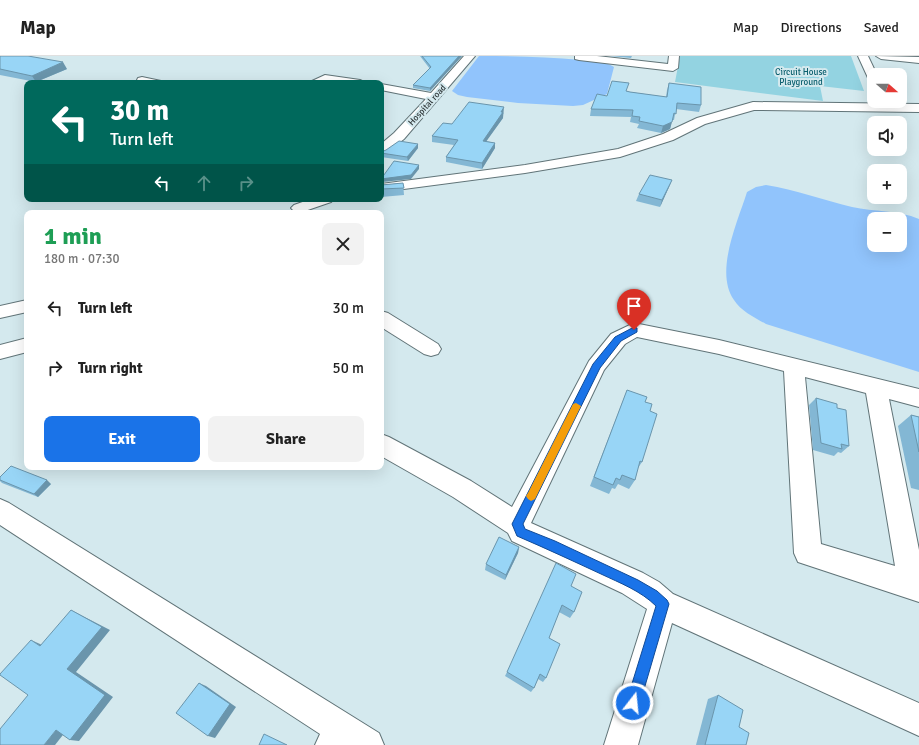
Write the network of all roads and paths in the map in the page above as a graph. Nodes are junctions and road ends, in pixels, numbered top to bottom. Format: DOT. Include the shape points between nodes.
graph roads {
  1 [pos="470,56"];
  2 [pos="674,56"];
  3 [pos="863,56"];
  4 [pos="881,56"];
  5 [pos="579,57"];
  6 [pos="919,60"];
  7 [pos="868,68"];
  8 [pos="322,80"];
  9 [pos="340,80"];
  10 [pos="384,88"];
  11 [pos="434,97"];
  12 [pos="867,104"];
  13 [pos="907,107"];
  14 [pos="919,108"];
  15 [pos="384,148"];
  16 [pos="384,188"];
  17 [pos="310,202"];
  18 [pos="318,202"];
  19 [pos="297,210"];
  20 [pos="298,210"];
  21 [pos="24,307"];
  22 [pos="0,312"];
  23 [pos="384,320"];
  24 [pos="24,346"];
  25 [pos="431,350"];
  26 [pos="0,352"];
  27 [pos="794,366"];
  28 [pos="876,387"];
  29 [pos="919,398"];
  30 [pos="384,446"];
  31 [pos="0,511"];
  32 [pos="517,524"];
  33 [pos="916,587"];
  34 [pos="663,604"];
  35 [pos="919,720"];
  36 [pos="348,740"];
  37 [pos="621,745"];
  1 -- 11 [label="street, Hospital road"];
  2 -- 5 [label="street" via="673,68"];
  3 -- 7 [label="street"];
  4 -- 6 [label="street"];
  8 -- 9 [label="street"];
  10 -- 11 [label="street"];
  11 -- 15 [label="street, Hospital road" via="399,136"];
  12 -- 16 [label="street" via="753,106 701,121 668,137 620,153 526,169"];
  13 -- 14 [label="street"];
  17 -- 19 [label="street"];
  18 -- 20 [label="street"];
  21 -- 22 [label="street"];
  23 -- 25 [label="street"];
  24 -- 26 [label="street"];
  27 -- 28 [label="street"];
  27 -- 32 [label="street" via="720,347 634,330 618,339 596,366"];
  27 -- 33 [label="street" via="808,553"];
  28 -- 29 [label="street"];
  28 -- 33 [label="street"];
  30 -- 32 [label="street" via="462,489"];
  31 -- 36 [label="street"];
  32 -- 34 [label="street" via="521,532 633,584"];
  34 -- 35 [label="street"];
  34 -- 37 [label="street"];
}
